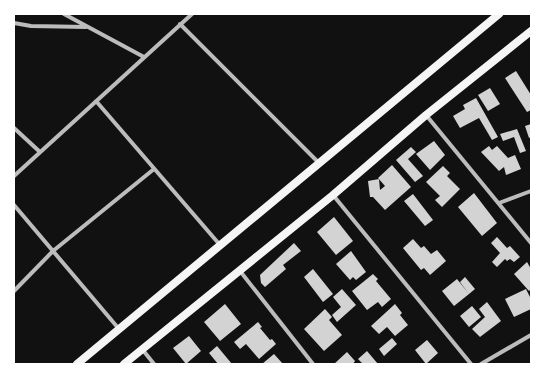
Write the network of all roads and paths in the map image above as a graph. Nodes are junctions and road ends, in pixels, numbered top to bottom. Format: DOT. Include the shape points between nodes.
graph roads {
  1 [pos="64,14"];
  2 [pos="192,14"];
  3 [pos="499,14"];
  4 [pos="14,23"];
  5 [pos="180,24"];
  6 [pos="88,28"];
  7 [pos="531,31"];
  8 [pos="144,57"];
  9 [pos="96,101"];
  10 [pos="426,115"];
  11 [pos="14,128"];
  12 [pos="40,152"];
  13 [pos="320,163"];
  14 [pos="154,169"];
  15 [pos="14,176"];
  16 [pos="531,191"];
  17 [pos="333,195"];
  18 [pos="499,203"];
  19 [pos="14,206"];
  20 [pos="531,243"];
  21 [pos="220,245"];
  22 [pos="53,251"];
  23 [pos="240,271"];
  24 [pos="14,291"];
  25 [pos="119,328"];
  26 [pos="531,335"];
  27 [pos="142,349"];
  28 [pos="77,364"];
  29 [pos="124,364"];
  30 [pos="154,364"];
  31 [pos="313,364"];
  32 [pos="471,364"];
  33 [pos="481,364"];
  1 -- 6 [label="street"];
  2 -- 5 [label="street"];
  3 -- 13 [label="main road"];
  4 -- 6 [label="street"];
  5 -- 8 [label="street"];
  5 -- 13 [label="street"];
  6 -- 8 [label="street"];
  7 -- 10 [label="main road"];
  8 -- 9 [label="street"];
  9 -- 12 [label="street"];
  9 -- 14 [label="street"];
  10 -- 17 [label="main road"];
  10 -- 18 [label="street"];
  11 -- 12 [label="street"];
  12 -- 15 [label="street"];
  13 -- 21 [label="main road"];
  14 -- 21 [label="street"];
  14 -- 22 [label="street"];
  16 -- 18 [label="street"];
  17 -- 23 [label="main road"];
  17 -- 32 [label="street"];
  18 -- 20 [label="street"];
  19 -- 22 [label="street"];
  21 -- 25 [label="main road"];
  22 -- 24 [label="street"];
  22 -- 25 [label="street"];
  23 -- 27 [label="main road"];
  23 -- 31 [label="street"];
  25 -- 28 [label="main road"];
  26 -- 33 [label="street"];
  27 -- 29 [label="main road"];
  27 -- 30 [label="street"];
}
